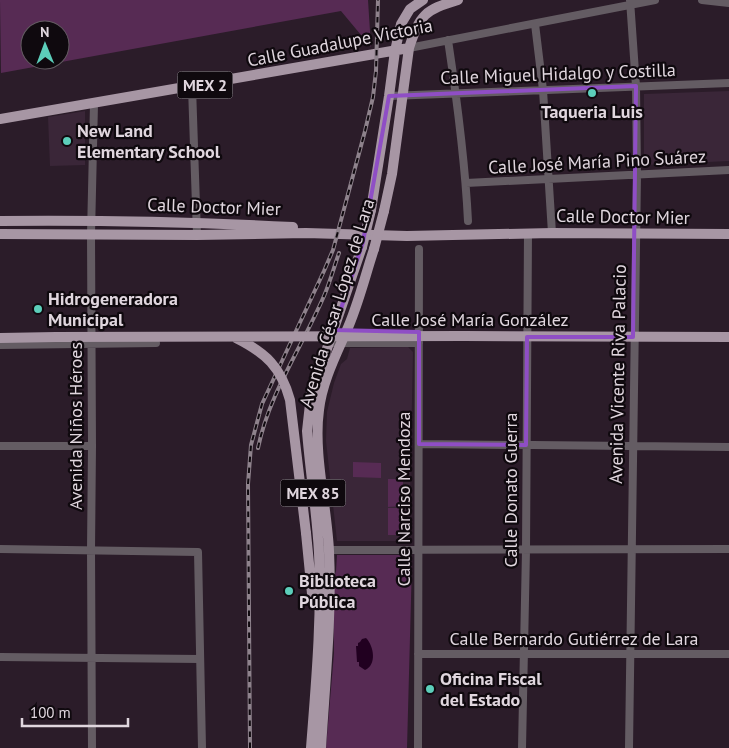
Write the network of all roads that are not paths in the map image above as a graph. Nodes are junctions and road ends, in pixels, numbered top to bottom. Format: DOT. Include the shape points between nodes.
graph roads {
  1 [pos="423,0"];
  2 [pos="458,0"];
  3 [pos="655,0"];
  4 [pos="702,0"];
  5 [pos="630,2"];
  6 [pos="729,3"];
  7 [pos="535,24"];
  8 [pos="448,40"];
  9 [pos="409,48"];
  10 [pos="394,51"];
  11 [pos="729,83"];
  12 [pos="636,86"];
  13 [pos="192,87"];
  14 [pos="543,90"];
  15 [pos="456,94"];
  16 [pos="403,95"];
  17 [pos="389,96"];
  18 [pos="94,104"];
  19 [pos="0,120"];
  20 [pos="729,170"];
  21 [pos="636,175"];
  22 [pos="548,179"];
  23 [pos="466,183"];
  24 [pos="91,220"];
  25 [pos="0,221"];
  26 [pos="468,221"];
  27 [pos="197,222"];
  28 [pos="528,233"];
  29 [pos="552,233"];
  30 [pos="0,234"];
  31 [pos="91,234"];
  32 [pos="426,234"];
  33 [pos="635,234"];
  34 [pos="729,234"];
  35 [pos="197,235"];
  36 [pos="419,249"];
  37 [pos="334,330"];
  38 [pos="346,332"];
  39 [pos="419,332"];
  40 [pos="233,336"];
  41 [pos="528,337"];
  42 [pos="633,337"];
  43 [pos="729,337"];
  44 [pos="0,338"];
  45 [pos="91,343"];
  46 [pos="156,343"];
  47 [pos="329,343"];
  48 [pos="419,343"];
  49 [pos="340,344"];
  50 [pos="0,345"];
  51 [pos="307,430"];
  52 [pos="318,430"];
  53 [pos="419,444"];
  54 [pos="526,445"];
  55 [pos="0,446"];
  56 [pos="92,446"];
  57 [pos="632,446"];
  58 [pos="729,447"];
  59 [pos="0,549"];
  60 [pos="631,549"];
  61 [pos="729,549"];
  62 [pos="90,550"];
  63 [pos="324,550"];
  64 [pos="419,550"];
  65 [pos="526,550"];
  66 [pos="318,648"];
  67 [pos="418,654"];
  68 [pos="524,654"];
  69 [pos="630,654"];
  70 [pos="729,654"];
  71 [pos="0,657"];
  72 [pos="91,658"];
  73 [pos="200,659"];
  74 [pos="92,748"];
  75 [pos="202,748"];
  76 [pos="311,748"];
  77 [pos="321,748"];
  78 [pos="418,748"];
  79 [pos="522,748"];
  80 [pos="629,748"];
  1 -- 10 [label="main road, MEX 85" via="410,9 400,24"];
  2 -- 9 [label="main road, MEX 85" via="424,15"];
  3 -- 5 [label="street, Calle Guadalupe Victoria"];
  4 -- 6 [label="street"];
  5 -- 7 [label="street, Calle Guadalupe Victoria"];
  5 -- 12 [label="street, Avenida Vicente Riva Palacio"];
  7 -- 8 [label="street, Calle Guadalupe Victoria"];
  7 -- 14 [label="street"];
  8 -- 9 [label="street, Calle Guadalupe Victoria"];
  8 -- 15 [label="street"];
  9 -- 10 [label="main road, Calle Guadalupe Victoria / MEX 2"];
  9 -- 16 [label="main road, Avenida César López de Lara / MEX 85"];
  10 -- 13 [label="main road, Calle Guadalupe Victoria / MEX 2"];
  10 -- 17 [label="main road, Avenida César López de Lara / MEX 85"];
  11 -- 12 [label="street, Calle Miguel Hidalgo y Costilla"];
  12 -- 14 [label="street, Calle Miguel Hidalgo y Costilla"];
  12 -- 21 [label="street, Avenida Vicente Riva Palacio"];
  13 -- 18 [label="main road, Calle Guadalupe Victoria / MEX 2"];
  13 -- 27 [label="street"];
  14 -- 15 [label="street, Calle Miguel Hidalgo y Costilla"];
  14 -- 22 [label="street"];
  15 -- 16 [label="street, Calle Miguel Hidalgo y Costilla"];
  15 -- 23 [label="street"];
  16 -- 17 [label="street, Calle Miguel Hidalgo y Costilla"];
  16 -- 38 [label="main road, Avenida César López de Lara / MEX 85, bridge" via="384,211"];
  17 -- 37 [label="main road, Avenida César López de Lara / MEX 85, bridge" via="371,210"];
  18 -- 19 [label="main road, Calle Guadalupe Victoria / MEX 2"];
  18 -- 24 [label="street, Avenida Niños Héroes"];
  20 -- 21 [label="street, Calle José María Pino Suárez"];
  21 -- 22 [label="street, Calle José María Pino Suárez"];
  21 -- 33 [label="street, Avenida Vicente Riva Palacio"];
  22 -- 23 [label="street, Calle José María Pino Suárez"];
  22 -- 29 [label="street"];
  23 -- 26 [label="street"];
  24 -- 25 [label="main road, Calle Doctor Mier"];
  24 -- 27 [label="main road, Calle Doctor Mier"];
  24 -- 31 [label="street, Avenida Niños Héroes"];
  27 -- 32 [label="main road, Calle Doctor Mier"];
  27 -- 35 [label="street"];
  28 -- 29 [label="main road, Calle Doctor Mier"];
  28 -- 32 [label="main road, Calle Doctor Mier"];
  28 -- 41 [label="street, Calle Donato Guerra"];
  29 -- 33 [label="main road, Calle Doctor Mier"];
  30 -- 31 [label="main road, Calle Doctor Mier"];
  31 -- 35 [label="main road, Calle Doctor Mier"];
  31 -- 45 [label="street, Avenida Niños Héroes"];
  32 -- 35 [label="main road, Calle Doctor Mier"];
  33 -- 34 [label="main road, Calle Doctor Mier"];
  33 -- 42 [label="street, Avenida Vicente Riva Palacio"];
  36 -- 39 [label="street, Calle Narciso Mendoza"];
  37 -- 38 [label="street"];
  37 -- 47 [label="main road, Avenida César López de Lara / MEX 85"];
  38 -- 39 [label="street"];
  38 -- 49 [label="main road, Avenida César López de Lara / MEX 85"];
  39 -- 48 [label="street, Calle Narciso Mendoza"];
  40 -- 41 [label="main road, Calle José María González, bridge"];
  40 -- 44 [label="main road, Calle José María González, bridge"];
  40 -- 66 [label="main road, bridge" via="265,355 277,368 287,388 306,533 314,637"];
  41 -- 42 [label="main road, Calle José María González"];
  41 -- 54 [label="street, Calle Donato Guerra"];
  42 -- 43 [label="main road, Calle José María González"];
  42 -- 57 [label="street, Avenida Vicente Riva Palacio"];
  45 -- 46 [label="street"];
  45 -- 50 [label="street"];
  45 -- 56 [label="street, Avenida Niños Héroes"];
  47 -- 49 [label="street"];
  47 -- 51 [label="main road, Avenida César López de Lara / MEX 85" via="312,395"];
  48 -- 49 [label="street"];
  48 -- 53 [label="street, Calle Narciso Mendoza"];
  49 -- 52 [label="main road, Avenida César López de Lara / MEX 85" via="325,384"];
  51 -- 52 [label="main road"];
  51 -- 63 [label="main road, Avenida César López de Lara / MEX 85"];
  52 -- 63 [label="main road, Avenida César López de Lara / MEX 85"];
  53 -- 54 [label="street"];
  53 -- 64 [label="street, Calle Narciso Mendoza"];
  54 -- 57 [label="street"];
  54 -- 65 [label="street, Calle Donato Guerra"];
  55 -- 56 [label="street"];
  56 -- 62 [label="street, Avenida Niños Héroes"];
  57 -- 58 [label="street"];
  57 -- 60 [label="street, Avenida Vicente Riva Palacio"];
  59 -- 62 [label="street"];
  60 -- 61 [label="street"];
  60 -- 65 [label="street"];
  60 -- 69 [label="street, Avenida Vicente Riva Palacio"];
  62 -- 72 [label="street, Avenida Niños Héroes"];
  62 -- 73 [label="street" via="198,552"];
  63 -- 64 [label="street"];
  63 -- 66 [label="main road, Avenida César López de Lara / MEX 85"];
  63 -- 77 [label="main road, Avenida César López de Lara / MEX 85" via="328,651"];
  64 -- 65 [label="street"];
  64 -- 67 [label="street, Calle Narciso Mendoza"];
  65 -- 68 [label="street, Calle Donato Guerra"];
  66 -- 76 [label="main road, Avenida César López de Lara / MEX 85"];
  67 -- 68 [label="street, Calle Bernardo Gutiérrez de Lara"];
  67 -- 78 [label="street, Calle Narciso Mendoza"];
  68 -- 69 [label="street, Calle Bernardo Gutiérrez de Lara"];
  68 -- 79 [label="street, Calle Donato Guerra"];
  69 -- 70 [label="street, Calle Bernardo Gutiérrez de Lara"];
  69 -- 80 [label="street, Avenida Vicente Riva Palacio"];
  71 -- 72 [label="street"];
  72 -- 73 [label="street"];
  72 -- 74 [label="street, Avenida Niños Héroes"];
  73 -- 75 [label="street"];
}
